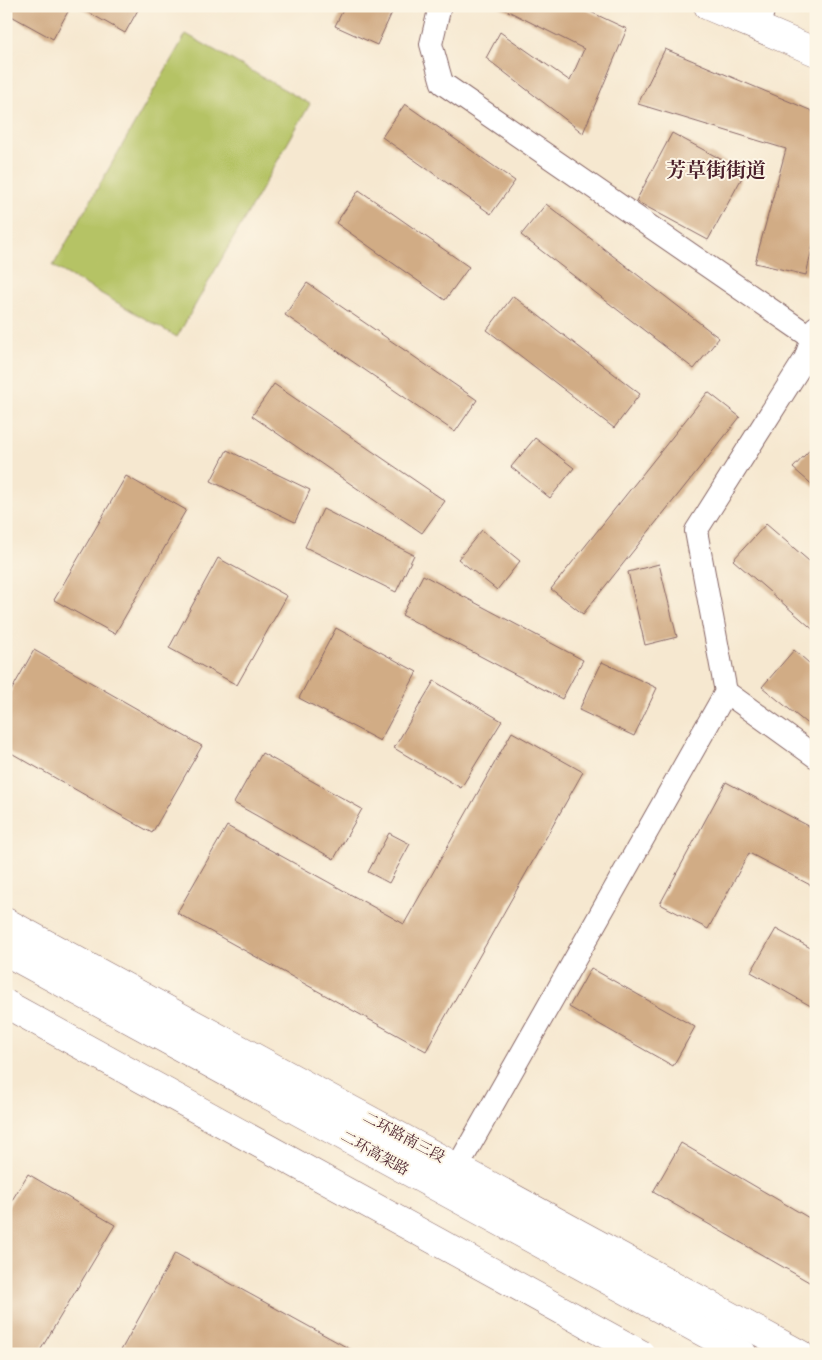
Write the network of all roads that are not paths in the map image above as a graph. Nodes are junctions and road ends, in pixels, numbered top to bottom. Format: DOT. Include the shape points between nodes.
graph roads {
  1 [pos="440,6"];
  2 [pos="708,6"];
  3 [pos="761,17"];
  4 [pos="816,52"];
  5 [pos="812,348"];
  6 [pos="726,692"];
  7 [pos="816,757"];
  8 [pos="6,922"];
  9 [pos="6,952"];
  10 [pos="6,1004"];
  11 [pos="458,1166"];
  12 [pos="627,1354"];
  13 [pos="641,1354"];
  14 [pos="743,1354"];
  15 [pos="800,1354"];
  1 -- 5 [label="street" via="430,44 442,83"];
  2 -- 3 [label="main road"];
  3 -- 4 [label="main road"];
  5 -- 6 [label="street" via="696,531"];
  6 -- 7 [label="street"];
  6 -- 11 [label="street"];
  8 -- 11 [label="main road, 二环路南三段"];
  9 -- 14 [label="main road, 二环高架路"];
  10 -- 12 [label="main road"];
  10 -- 13 [label="main road, bridge"];
  11 -- 15 [label="main road, 二环路南三段"];
}
